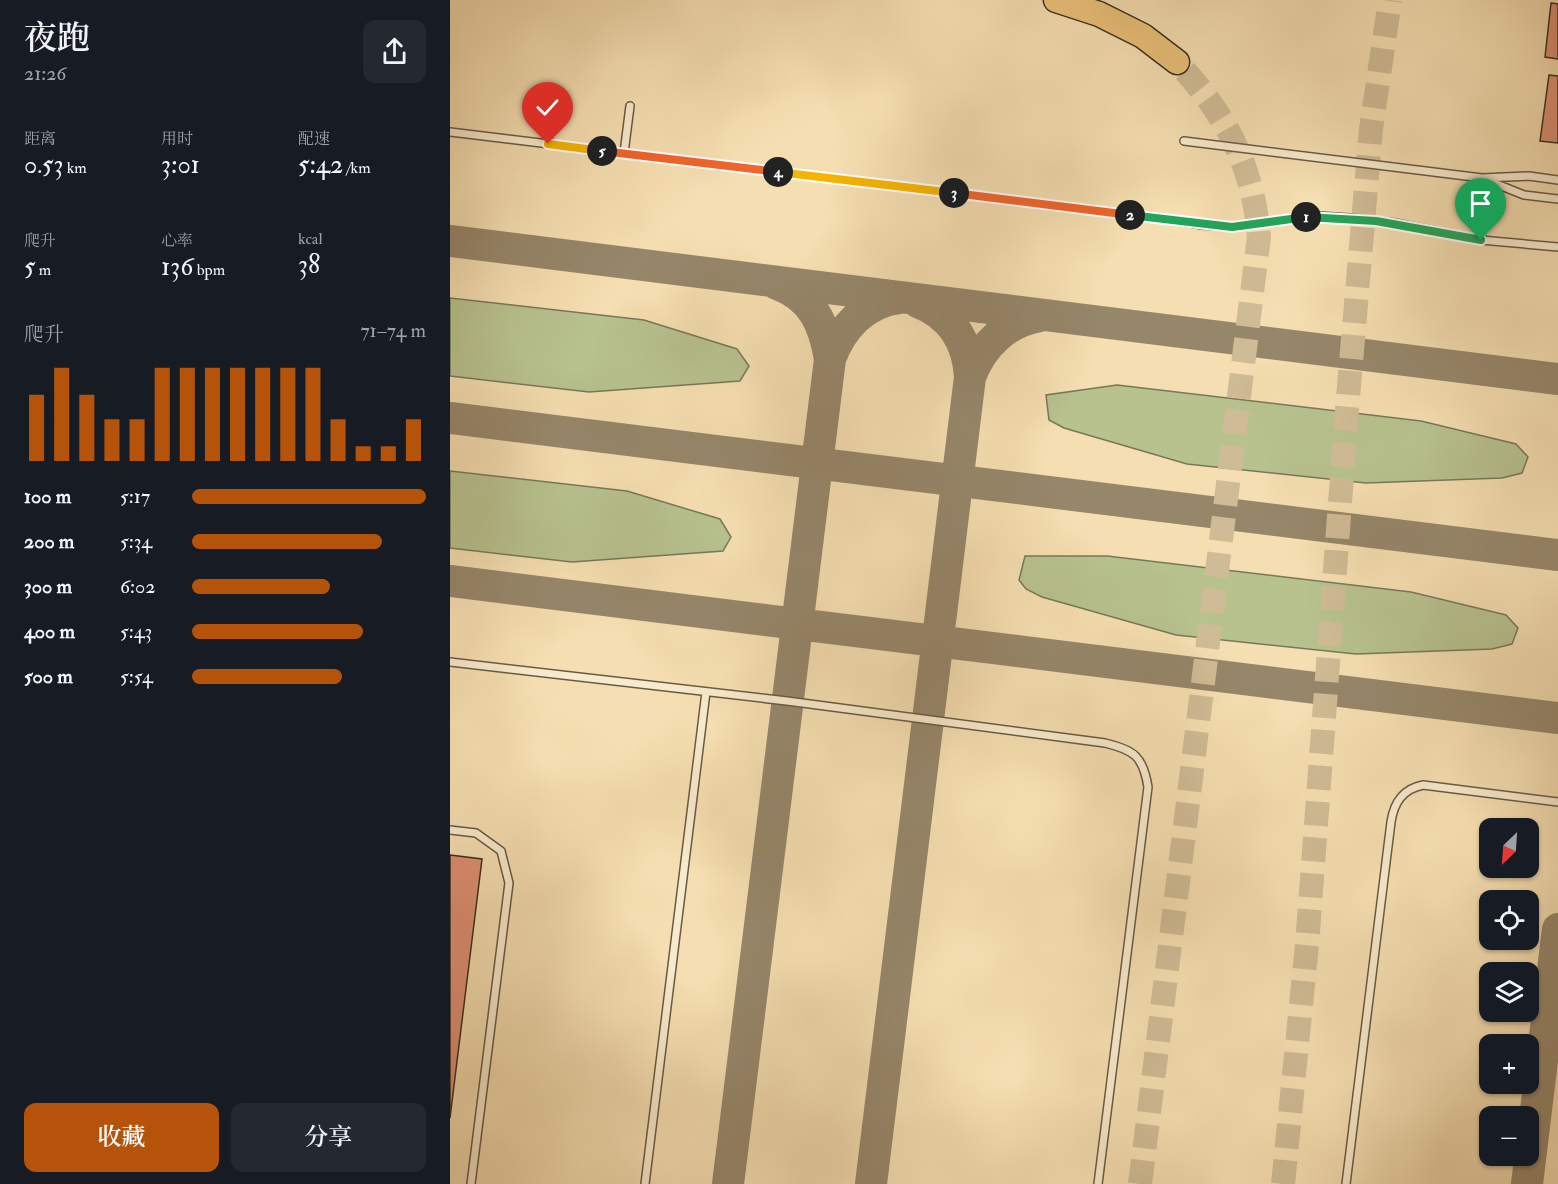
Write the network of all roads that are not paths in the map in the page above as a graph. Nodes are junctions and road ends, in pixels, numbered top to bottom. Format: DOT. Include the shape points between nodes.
graph roads {
  1 [pos="1056,0"];
  2 [pos="1177,62"];
  3 [pos="554,96"];
  4 [pos="630,106"];
  5 [pos="450,132"];
  6 [pos="1184,141"];
  7 [pos="548,144"];
  8 [pos="624,153"];
  9 [pos="1482,178"];
  10 [pos="1558,180"];
  11 [pos="1558,199"];
  12 [pos="1558,248"];
  13 [pos="450,662"];
  14 [pos="706,692"];
  15 [pos="1558,802"];
  16 [pos="450,830"];
  17 [pos="471,1184"];
  18 [pos="645,1184"];
  19 [pos="1098,1184"];
  20 [pos="1346,1184"];
  1 -- 2 [label="highway" via="1099,14 1143,36"];
  3 -- 7 [label="lane"];
  4 -- 8 [label="lane"];
  5 -- 7 [label="lane"];
  6 -- 9 [label="lane"];
  7 -- 8 [label="lane"];
  8 -- 12 [label="lane" via="1202,225 1241,227 1319,216"];
  9 -- 10 [label="lane" via="1529,176"];
  9 -- 11 [label="lane" via="1524,195"];
  13 -- 14 [label="lane"];
  14 -- 18 [label="lane"];
  14 -- 19 [label="lane" via="1105,743 1137,756 1145,769 1148,787"];
  15 -- 20 [label="lane" via="1423,785 1411,787 1398,799 1391,822"];
  16 -- 17 [label="lane" via="476,833 501,851 509,883"];
}
